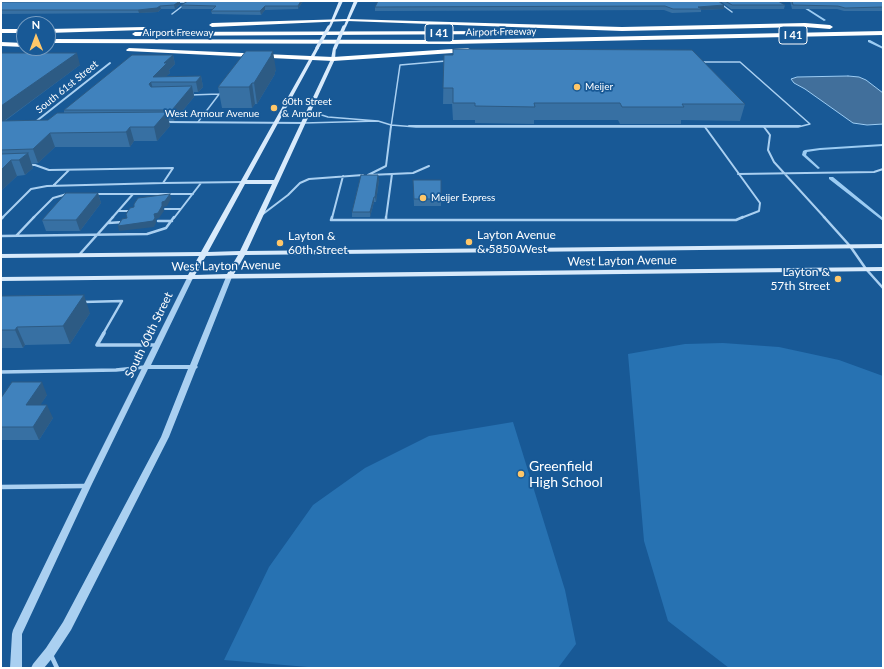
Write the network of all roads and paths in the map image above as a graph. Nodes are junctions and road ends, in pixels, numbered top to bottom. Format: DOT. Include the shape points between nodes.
graph roads {
  1 [pos="188,1"];
  2 [pos="341,1"];
  3 [pos="356,1"];
  4 [pos="717,1"];
  5 [pos="173,2"];
  6 [pos="732,12"];
  7 [pos="172,14"];
  8 [pos="332,20"];
  9 [pos="347,20"];
  10 [pos="206,26"];
  11 [pos="830,27"];
  12 [pos="838,27"];
  13 [pos="161,28"];
  14 [pos="56,30"];
  15 [pos="1,31"];
  16 [pos="16,31"];
  17 [pos="514,33"];
  18 [pos="546,33"];
  19 [pos="883,33"];
  20 [pos="1,34"];
  21 [pos="16,34"];
  22 [pos="56,34"];
  23 [pos="704,37"];
  24 [pos="1,40"];
  25 [pos="16,41"];
  26 [pos="56,41"];
  27 [pos="1,44"];
  28 [pos="16,45"];
  29 [pos="56,46"];
  30 [pos="524,47"];
  31 [pos="94,48"];
  32 [pos="124,49"];
  33 [pos="474,50"];
  34 [pos="310,59"];
  35 [pos="333,59"];
  36 [pos="448,61"];
  37 [pos="700,62"];
  38 [pos="110,63"];
  39 [pos="223,89"];
  40 [pos="219,94"];
  41 [pos="183,95"];
  42 [pos="309,111"];
  43 [pos="378,121"];
  44 [pos="159,122"];
  45 [pos="198,122"];
  46 [pos="276,122"];
  47 [pos="304,122"];
  48 [pos="27,123"];
  49 [pos="34,123"];
  50 [pos="42,123"];
  51 [pos="391,125"];
  52 [pos="705,127"];
  53 [pos="764,127"];
  54 [pos="28,165"];
  55 [pos="429,166"];
  56 [pos="883,168"];
  57 [pos="69,170"];
  58 [pos="392,174"];
  59 [pos="738,174"];
  60 [pos="784,174"];
  61 [pos="368,175"];
  62 [pos="343,176"];
  63 [pos="243,182"];
  64 [pos="276,182"];
  65 [pos="201,183"];
  66 [pos="163,184"];
  67 [pos="54,185"];
  68 [pos="74,194"];
  69 [pos="89,194"];
  70 [pos="133,194"];
  71 [pos="193,194"];
  72 [pos="165,209"];
  73 [pos="181,209"];
  74 [pos="118,211"];
  75 [pos="134,211"];
  76 [pos="261,215"];
  77 [pos="1,219"];
  78 [pos="386,220"];
  79 [pos="158,221"];
  80 [pos="172,221"];
  81 [pos="126,222"];
  82 [pos="108,223"];
  83 [pos="1,236"];
  84 [pos="16,236"];
  85 [pos="97,236"];
  86 [pos="850,246"];
  87 [pos="883,246"];
  88 [pos="244,252"];
  89 [pos="202,253"];
  90 [pos="79,255"];
  91 [pos="1,256"];
  92 [pos="866,269"];
  93 [pos="883,269"];
  94 [pos="229,277"];
  95 [pos="190,278"];
  96 [pos="1,280"];
  97 [pos="883,288"];
  98 [pos="76,302"];
  99 [pos="158,345"];
  100 [pos="146,367"];
  101 [pos="194,367"];
  102 [pos="1,372"];
  103 [pos="87,486"];
  104 [pos="1,487"];
  105 [pos="50,652"];
  106 [pos="16,668"];
  107 [pos="37,668"];
  108 [pos="57,668"];
  1 -- 5 [label="street"];
  1 -- 7 [label="street"];
  2 -- 8 [label="main road, South 60th Street"];
  3 -- 9 [label="main road"];
  4 -- 6 [label="street"];
  8 -- 9 [label="highway"];
  8 -- 10 [label="highway"];
  8 -- 34 [label="main road, South 60th Street, bridge"];
  9 -- 11 [label="highway" via="614,29 805,25"];
  9 -- 35 [label="main road, bridge"];
  11 -- 12 [label="highway, Airport Freeway / I 41"];
  11 -- 18 [label="highway, Airport Freeway / I 41"];
  13 -- 14 [label="highway"];
  15 -- 16 [label="highway"];
  17 -- 22 [label="highway, Airport Freeway / I 41"];
  19 -- 23 [label="highway, Airport Freeway / I 41"];
  20 -- 21 [label="highway"];
  23 -- 26 [label="highway, Airport Freeway / I 41" via="452,42"];
  23 -- 30 [label="highway" via="686,41"];
  24 -- 25 [label="highway"];
  27 -- 28 [label="highway"];
  29 -- 31 [label="highway"];
  32 -- 34 [label="highway"];
  33 -- 35 [label="highway"];
  34 -- 35 [label="highway"];
  34 -- 46 [label="main road, South 60th Street"];
  35 -- 42 [label="main road"];
  36 -- 51 [label="lane" via="400,65"];
  37 -- 53 [label="lane" via="740,62 810,124 798,127"];
  38 -- 49 [label="street, South 61st Street"];
  39 -- 40 [label="lane"];
  40 -- 41 [label="lane"];
  40 -- 45 [label="lane"];
  42 -- 43 [label="lane" via="328,117"];
  42 -- 47 [label="main road"];
  43 -- 47 [label="lane"];
  43 -- 51 [label="lane"];
  44 -- 45 [label="street, West Armour Avenue"];
  45 -- 46 [label="street, West Armour Avenue"];
  46 -- 47 [label="street, West Armour Avenue"];
  46 -- 63 [label="main road, South 60th Street"];
  47 -- 64 [label="main road"];
  48 -- 49 [label="street"];
  49 -- 50 [label="street"];
  51 -- 52 [label="lane"];
  51 -- 61 [label="lane" via="386,166"];
  52 -- 53 [label="lane"];
  52 -- 59 [label="lane"];
  53 -- 60 [label="lane" via="770,135 768,150"];
  54 -- 57 [label="lane" via="50,170"];
  55 -- 58 [label="lane" via="413,173"];
  56 -- 60 [label="lane" via="874,172"];
  57 -- 66 [label="lane" via="172,168"];
  57 -- 67 [label="lane"];
  58 -- 61 [label="lane"];
  58 -- 78 [label="lane"];
  59 -- 60 [label="lane"];
  59 -- 78 [label="lane" via="760,203 759,211 736,220"];
  60 -- 86 [label="lane"];
  61 -- 62 [label="lane"];
  62 -- 76 [label="lane" via="309,179 300,183"];
  62 -- 78 [label="lane" via="331,220"];
  63 -- 64 [label="main road"];
  63 -- 65 [label="lane"];
  63 -- 89 [label="main road, South 60th Street"];
  64 -- 76 [label="main road"];
  65 -- 66 [label="lane"];
  65 -- 71 [label="lane"];
  66 -- 67 [label="lane"];
  67 -- 77 [label="lane" via="31,189"];
  68 -- 84 [label="lane" via="53,198"];
  69 -- 70 [label="lane"];
  70 -- 71 [label="lane"];
  70 -- 74 [label="lane"];
  71 -- 73 [label="lane"];
  72 -- 73 [label="lane"];
  73 -- 80 [label="lane"];
  74 -- 75 [label="lane"];
  74 -- 82 [label="lane"];
  76 -- 88 [label="main road"];
  79 -- 80 [label="lane"];
  80 -- 85 [label="lane" via="166,228 147,234"];
  81 -- 82 [label="lane"];
  82 -- 85 [label="lane"];
  83 -- 84 [label="lane"];
  84 -- 85 [label="lane"];
  85 -- 90 [label="lane"];
  86 -- 87 [label="main road, West Layton Avenue"];
  86 -- 88 [label="main road, West Layton Avenue"];
  86 -- 92 [label="lane"];
  88 -- 89 [label="main road, West Layton Avenue"];
  88 -- 94 [label="main road"];
  89 -- 90 [label="main road, West Layton Avenue"];
  89 -- 95 [label="main road, South 60th Street"];
  90 -- 91 [label="main road, West Layton Avenue"];
  92 -- 93 [label="main road, West Layton Avenue"];
  92 -- 94 [label="main road, West Layton Avenue"];
  92 -- 97 [label="lane"];
  94 -- 95 [label="main road, West Layton Avenue"];
  94 -- 101 [label="street"];
  95 -- 96 [label="main road, West Layton Avenue"];
  95 -- 99 [label="street, South 60th Street"];
  98 -- 99 [label="lane" via="122,301 97,345"];
  99 -- 100 [label="street, South 60th Street"];
  100 -- 101 [label="street"];
  100 -- 102 [label="lane"];
  100 -- 103 [label="street, South 60th Street"];
  101 -- 105 [label="street" via="165,437 67,626"];
  103 -- 104 [label="lane"];
  103 -- 106 [label="street, South 60th Street" via="17,634"];
  105 -- 107 [label="street"];
  105 -- 108 [label="lane"];
}
